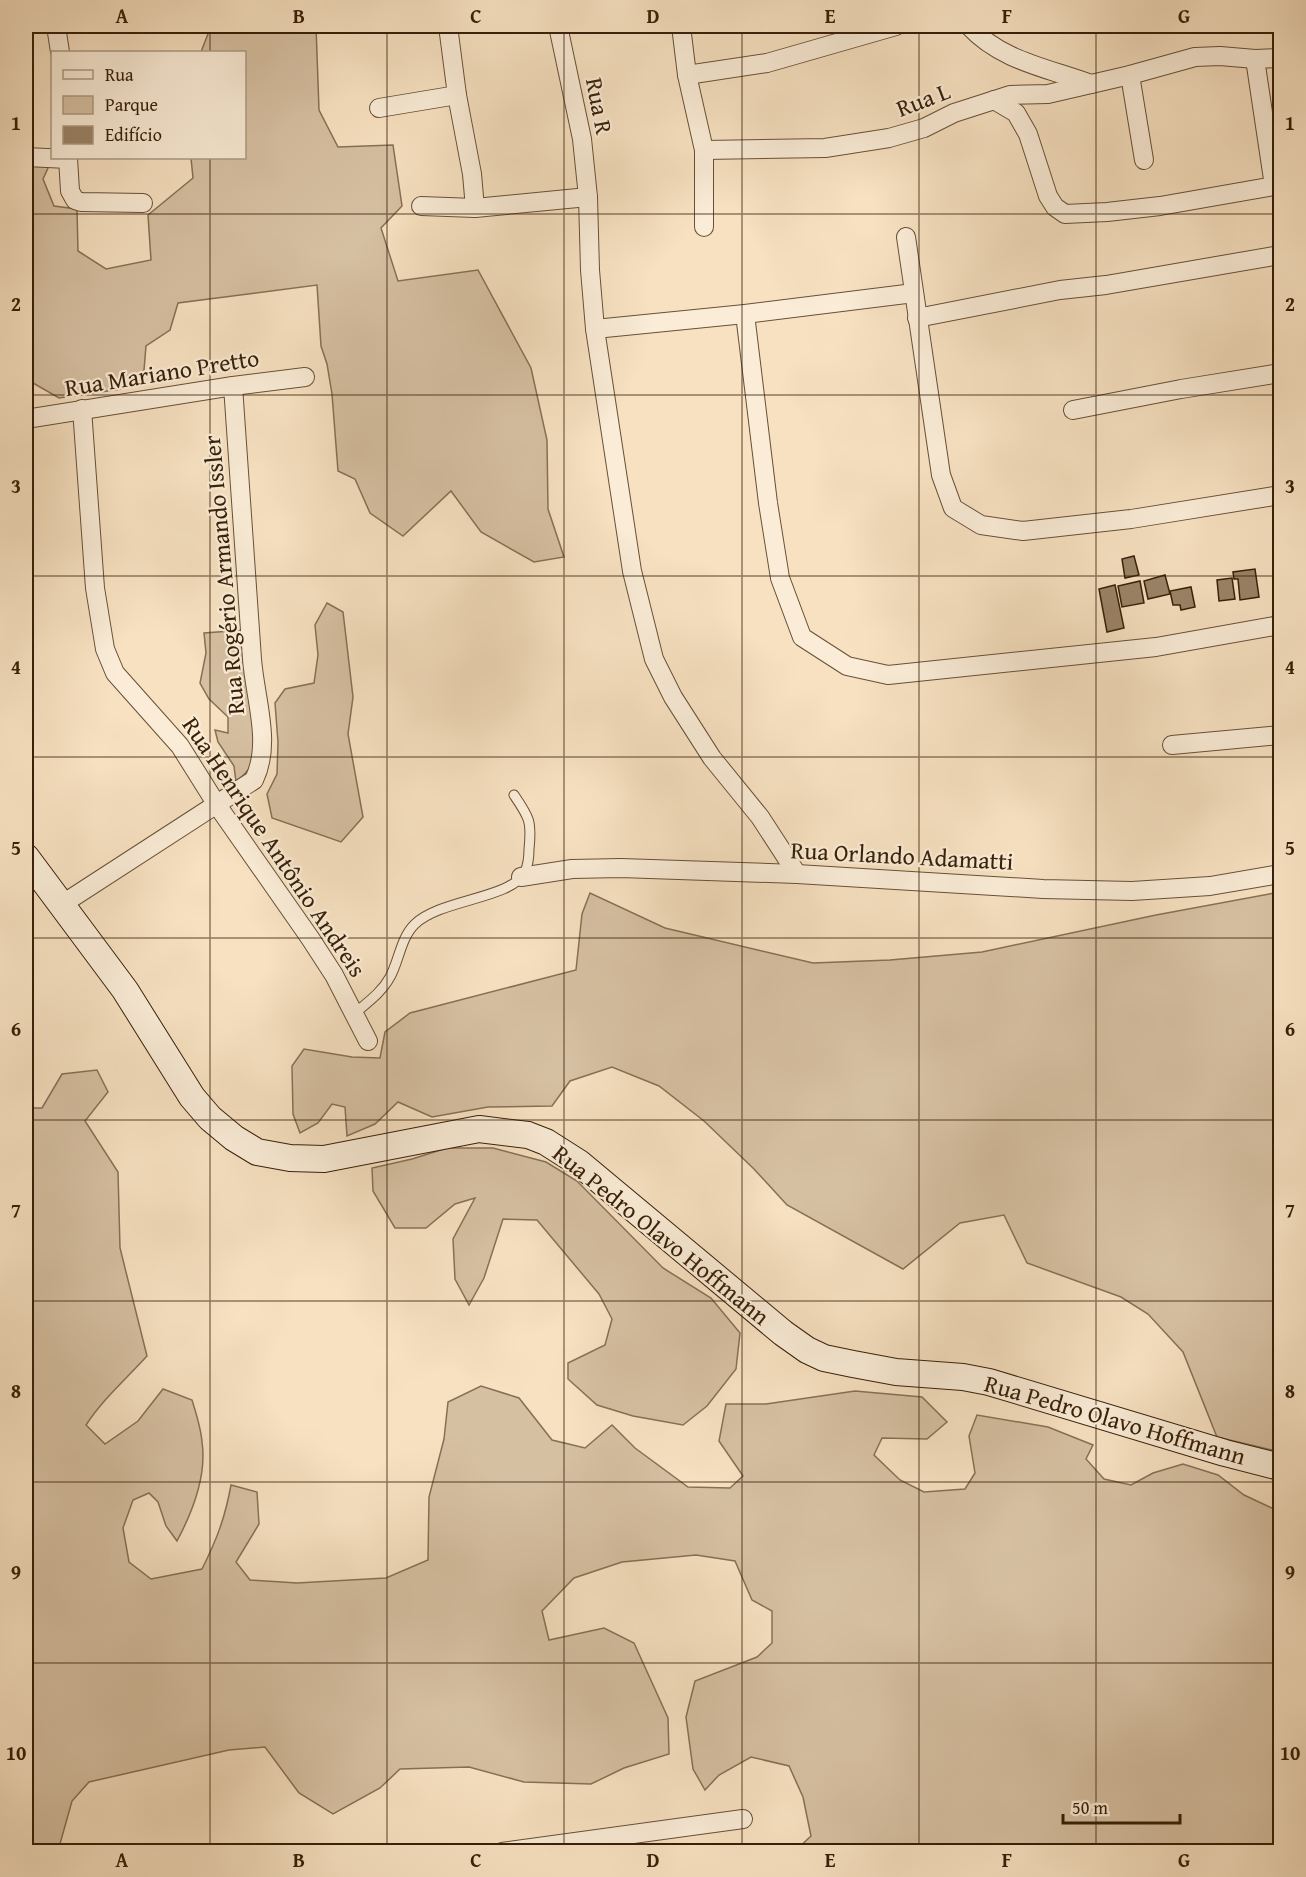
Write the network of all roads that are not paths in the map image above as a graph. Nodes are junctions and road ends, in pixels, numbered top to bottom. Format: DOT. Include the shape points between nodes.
graph roads {
  1 [pos="56,26"];
  2 [pos="448,26"];
  3 [pos="558,26"];
  4 [pos="681,26"];
  5 [pos="896,26"];
  6 [pos="969,26"];
  7 [pos="60,51"];
  8 [pos="1281,58"];
  9 [pos="1255,59"];
  10 [pos="687,75"];
  11 [pos="1130,75"];
  12 [pos="1091,84"];
  13 [pos="457,95"];
  14 [pos="994,100"];
  15 [pos="379,108"];
  16 [pos="704,150"];
  17 [pos="26,158"];
  18 [pos="51,158"];
  19 [pos="68,159"];
  20 [pos="1144,160"];
  21 [pos="588,197"];
  22 [pos="143,203"];
  23 [pos="421,206"];
  24 [pos="475,208"];
  25 [pos="704,227"];
  26 [pos="906,237"];
  27 [pos="1281,255"];
  28 [pos="914,293"];
  29 [pos="745,314"];
  30 [pos="917,318"];
  31 [pos="595,329"];
  32 [pos="1281,373"];
  33 [pos="305,377"];
  34 [pos="233,386"];
  35 [pos="82,409"];
  36 [pos="1073,410"];
  37 [pos="26,419"];
  38 [pos="1281,495"];
  39 [pos="1281,625"];
  40 [pos="1281,735"];
  41 [pos="1172,746"];
  42 [pos="514,795"];
  43 [pos="217,805"];
  44 [pos="26,857"];
  45 [pos="797,874"];
  46 [pos="1281,874"];
  47 [pos="521,877"];
  48 [pos="61,906"];
  49 [pos="355,1013"];
  50 [pos="368,1041"];
  51 [pos="1281,1467"];
  52 [pos="743,1819"];
  53 [pos="590,1846"];
  54 [pos="502,1851"];
  1 -- 7 [label="street"];
  2 -- 13 [label="street"];
  3 -- 21 [label="street, Rua R" via="582,139"];
  4 -- 10 [label="street"];
  5 -- 10 [label="street" via="767,63"];
  6 -- 12 [label="street" via="995,48 1015,58"];
  8 -- 9 [label="street, Rua L"];
  9 -- 11 [label="street, Rua L" via="1195,57"];
  9 -- 14 [label="street" via="1274,186 1160,206 1065,214 1048,196 1028,134 1016,113"];
  10 -- 16 [label="street"];
  11 -- 12 [label="street, Rua L"];
  11 -- 20 [label="street"];
  12 -- 14 [label="street, Rua L"];
  13 -- 15 [label="street"];
  13 -- 24 [label="street"];
  14 -- 16 [label="street, Rua L" via="889,138 825,148"];
  16 -- 25 [label="street"];
  17 -- 18 [label="street"];
  19 -- 22 [label="street" via="70,192 75,200"];
  21 -- 24 [label="street"];
  21 -- 31 [label="street, Rua R"];
  23 -- 24 [label="street"];
  26 -- 28 [label="street"];
  27 -- 30 [label="street" via="1060,290"];
  28 -- 29 [label="street"];
  28 -- 30 [label="street"];
  29 -- 31 [label="street"];
  29 -- 39 [label="street" via="780,578 802,637 847,666 888,675 1156,647"];
  30 -- 38 [label="street" via="941,475 953,508 981,525 1023,531 1131,519"];
  31 -- 45 [label="street, Rua R" via="632,571 654,659 712,758 759,817"];
  32 -- 36 [label="street"];
  33 -- 34 [label="street, Rua Mariano Pretto"];
  34 -- 35 [label="street, Rua Mariano Pretto"];
  34 -- 43 [label="street, Rua Rogério Armando Issler" via="253,670 262,732 260,767 254,780"];
  35 -- 37 [label="street, Rua Mariano Pretto"];
  35 -- 43 [label="street, Rua Henrique Antônio Andreis" via="95,588 105,649 115,673 180,746"];
  40 -- 41 [label="street"];
  42 -- 47 [label="lane" via="529,818 530,827 528,860"];
  43 -- 48 [label="street, Rua Rogério Armando Issler"];
  43 -- 49 [label="street, Rua Henrique Antônio Andreis" via="310,938"];
  44 -- 48 [label="street, Rua Pedro Olavo Hoffmann"];
  45 -- 46 [label="street, Rua Orlando Adamatti" via="1132,891 1210,886"];
  45 -- 47 [label="street, Rua Orlando Adamatti" via="621,868 572,869"];
  47 -- 49 [label="lane, Rua Orlando Adamatti" via="497,891 428,913 413,925 390,977"];
  48 -- 51 [label="street, Rua Pedro Olavo Hoffmann" via="125,990 192,1097 210,1118 256,1152 324,1158 479,1129 528,1135 579,1163 783,1333 824,1358 896,1372 990,1382"];
  49 -- 50 [label="street, Rua Henrique Antônio Andreis"];
  52 -- 53 [label="street"];
  53 -- 54 [label="street"];
}
